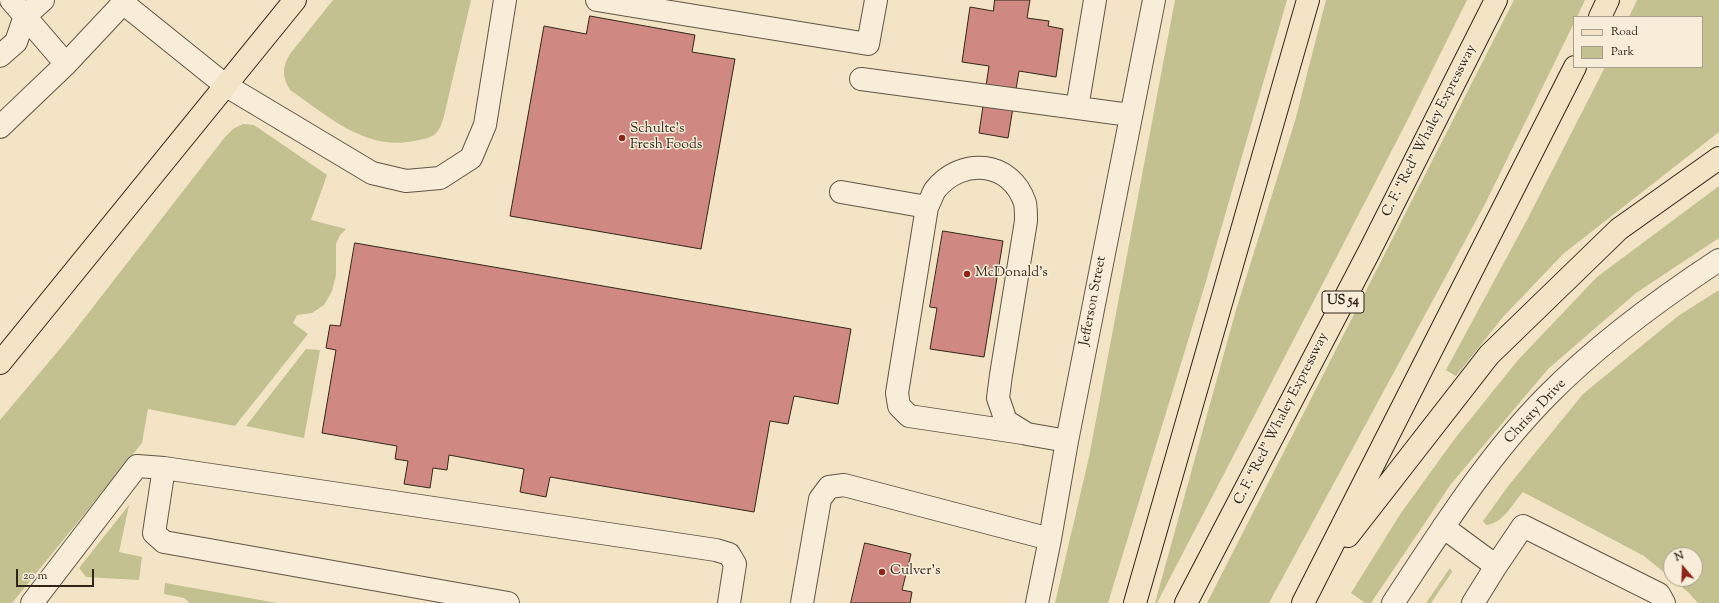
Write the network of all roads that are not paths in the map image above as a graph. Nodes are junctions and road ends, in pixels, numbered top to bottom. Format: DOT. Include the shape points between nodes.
graph roads {
  1 [pos="11,0"];
  2 [pos="43,0"];
  3 [pos="295,0"];
  4 [pos="505,0"];
  5 [pos="597,0"];
  6 [pos="876,0"];
  7 [pos="1095,0"];
  8 [pos="1154,0"];
  9 [pos="1308,0"];
  10 [pos="1496,0"];
  11 [pos="1608,0"];
  12 [pos="125,2"];
  13 [pos="627,2"];
  14 [pos="25,16"];
  15 [pos="1600,16"];
  16 [pos="0,56"];
  17 [pos="66,64"];
  18 [pos="1575,68"];
  19 [pos="861,79"];
  20 [pos="225,85"];
  21 [pos="1077,108"];
  22 [pos="1130,115"];
  23 [pos="0,127"];
  24 [pos="1719,158"];
  25 [pos="841,192"];
  26 [pos="927,207"];
  27 [pos="1719,260"];
  28 [pos="0,363"];
  29 [pos="1027,434"];
  30 [pos="1067,441"];
  31 [pos="164,468"];
  32 [pos="1443,528"];
  33 [pos="1050,539"];
  34 [pos="1496,566"];
  35 [pos="1316,578"];
  36 [pos="32,603"];
  37 [pos="508,603"];
  38 [pos="730,603"];
  39 [pos="802,603"];
  40 [pos="1037,603"];
  41 [pos="1135,603"];
  42 [pos="1186,603"];
  43 [pos="1303,603"];
  44 [pos="1393,603"];
  45 [pos="1473,603"];
  46 [pos="1664,603"];
  1 -- 14 [label="street"];
  2 -- 14 [label="street"];
  3 -- 20 [label="main road"];
  4 -- 20 [label="street" via="485,125 471,158 440,178 406,181 372,173"];
  5 -- 13 [label="street"];
  6 -- 13 [label="street" via="868,44"];
  7 -- 21 [label="street"];
  8 -- 22 [label="street, Jefferson Street"];
  9 -- 41 [label="main road"];
  10 -- 42 [label="main road, C. F. “Red” Whaley Expressway / US 54" via="1366,258"];
  11 -- 15 [label="main road"];
  12 -- 17 [label="street"];
  12 -- 20 [label="street"];
  14 -- 16 [label="street" via="16,42"];
  14 -- 17 [label="street"];
  17 -- 23 [label="street"];
  18 -- 35 [label="main road"];
  19 -- 21 [label="street"];
  20 -- 28 [label="main road"];
  21 -- 22 [label="street"];
  22 -- 30 [label="street, Jefferson Street"];
  24 -- 35 [label="main road" via="1619,229 1489,355"];
  25 -- 26 [label="street"];
  26 -- 29 [label="street" via="897,393 899,406 909,416"];
  26 -- 29 [label="street" via="935,191 946,179 964,170 985,167 1006,175 1018,189 1025,204 1026,221 998,398 1006,421"];
  27 -- 32 [label="street, Christy Drive" via="1670,292 1605,342 1546,397 1492,460"];
  29 -- 30 [label="street"];
  30 -- 33 [label="street, Jefferson Street"];
  31 -- 36 [label="street" via="137,466"];
  31 -- 37 [label="street" via="154,533 164,542"];
  31 -- 38 [label="street" via="716,550 729,554 735,564"];
  32 -- 34 [label="street"];
  32 -- 44 [label="street, Christy Drive"];
  33 -- 39 [label="street" via="844,485 829,488 820,498"];
  33 -- 40 [label="street, Jefferson Street"];
  34 -- 45 [label="street"];
  34 -- 46 [label="street" via="1523,526 1659,594"];
  35 -- 43 [label="main road"];
}
